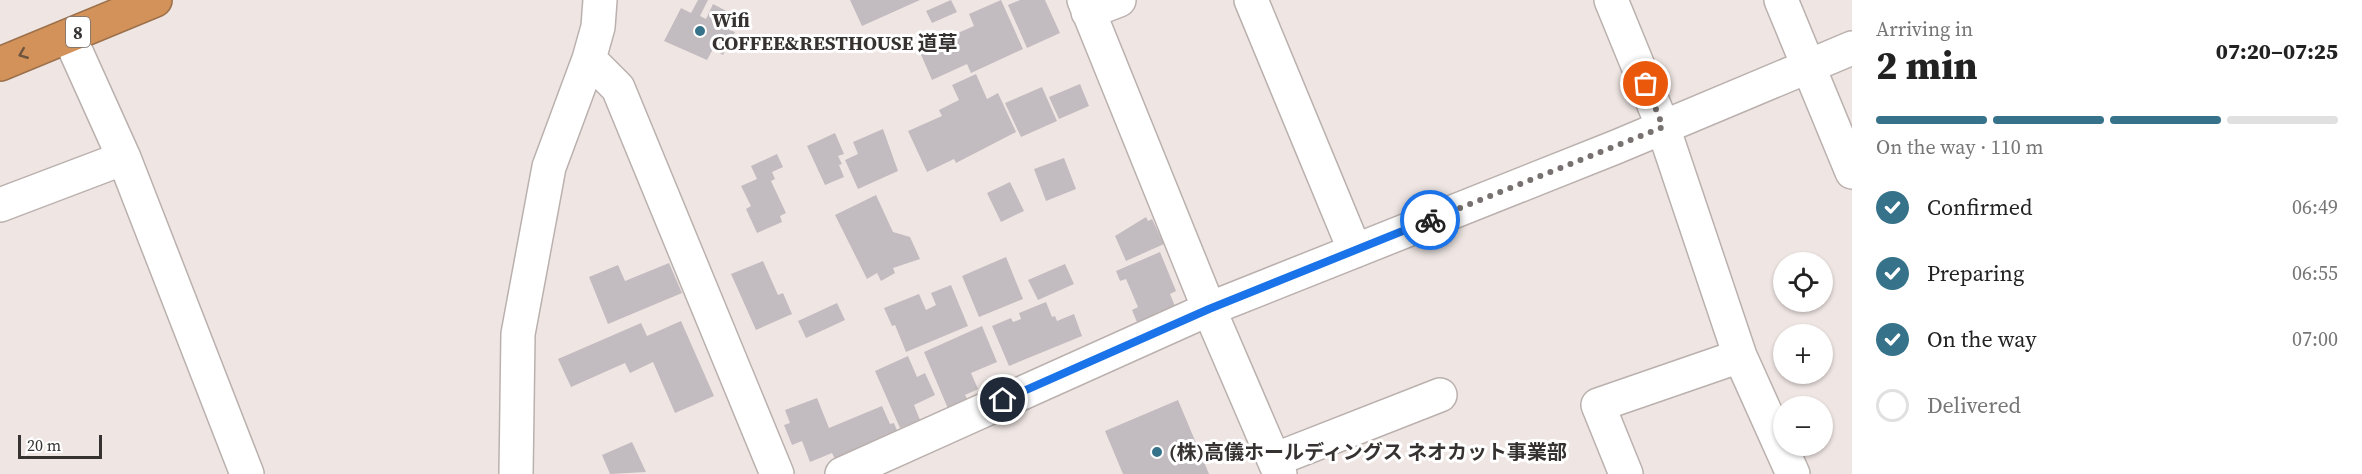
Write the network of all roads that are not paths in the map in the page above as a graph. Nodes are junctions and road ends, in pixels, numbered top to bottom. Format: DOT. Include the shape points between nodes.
graph roads {
  1 [pos="155,0"];
  2 [pos="600,0"];
  3 [pos="1119,0"];
  4 [pos="1251,0"];
  5 [pos="1611,0"];
  6 [pos="1781,0"];
  7 [pos="1086,6"];
  8 [pos="69,36"];
  9 [pos="1852,48"];
  10 [pos="589,59"];
  11 [pos="0,64"];
  12 [pos="1808,66"];
  13 [pos="1663,127"];
  14 [pos="124,158"];
  15 [pos="1852,172"];
  16 [pos="0,205"];
  17 [pos="1355,250"];
  18 [pos="1209,309"];
  19 [pos="1740,356"];
  20 [pos="1440,395"];
  21 [pos="1277,467"];
  22 [pos="247,474"];
  23 [pos="516,474"];
  24 [pos="777,474"];
  25 [pos="842,474"];
  26 [pos="1626,474"];
  27 [pos="1793,474"];
  1 -- 8 [label="highway, 8"];
  2 -- 10 [label="street"];
  3 -- 7 [label="street"];
  4 -- 17 [label="street"];
  5 -- 13 [label="street"];
  6 -- 12 [label="street"];
  7 -- 18 [label="street"];
  8 -- 11 [label="highway, 8, one-way"];
  8 -- 14 [label="street"];
  9 -- 12 [label="street"];
  10 -- 23 [label="street" via="549,167 518,334"];
  10 -- 24 [label="street" via="618,88"];
  12 -- 13 [label="street"];
  12 -- 15 [label="street"];
  13 -- 17 [label="street"];
  13 -- 19 [label="street"];
  14 -- 16 [label="street"];
  14 -- 22 [label="street"];
  17 -- 18 [label="street"];
  18 -- 21 [label="street"];
  18 -- 25 [label="street"];
  19 -- 26 [label="street" via="1598,405"];
  19 -- 27 [label="street"];
  20 -- 21 [label="street"];
}
